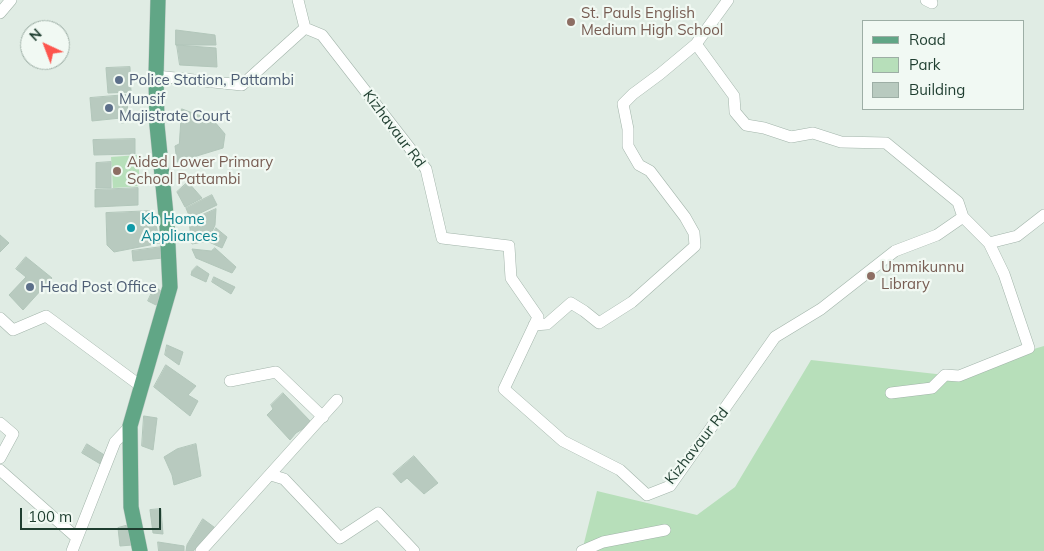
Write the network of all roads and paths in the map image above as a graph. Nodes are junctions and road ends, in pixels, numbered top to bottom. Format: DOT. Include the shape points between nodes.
graph roads {
  1 [pos="11,0"];
  2 [pos="158,0"];
  3 [pos="298,0"];
  4 [pos="728,0"];
  5 [pos="0,14"];
  6 [pos="305,28"];
  7 [pos="696,44"];
  8 [pos="156,76"];
  9 [pos="1044,215"];
  10 [pos="963,217"];
  11 [pos="989,243"];
  12 [pos="0,318"];
  13 [pos="534,324"];
  14 [pos="230,381"];
  15 [pos="142,387"];
  16 [pos="891,393"];
  17 [pos="337,400"];
  18 [pos="322,417"];
  19 [pos="0,423"];
  20 [pos="130,426"];
  21 [pos="0,458"];
  22 [pos="0,470"];
  23 [pos="271,475"];
  24 [pos="665,530"];
  25 [pos="77,538"];
  26 [pos="72,551"];
  27 [pos="140,551"];
  28 [pos="201,551"];
  29 [pos="414,551"];
  30 [pos="582,551"];
  1 -- 5 [label="street"];
  2 -- 8 [label="main road"];
  3 -- 6 [label="street"];
  4 -- 7 [label="street"];
  6 -- 8 [label="street" via="242,84"];
  6 -- 13 [label="street, Kizhavaur Rd" via="322,35 426,168 442,238 509,246 511,278 538,317"];
  7 -- 10 [label="street" via="734,96 735,112 746,125 791,137 813,133 842,142 886,143 958,202"];
  7 -- 13 [label="street" via="623,104 628,146 638,165 650,171 685,217 694,233 694,246 632,302 599,323 571,303 547,324"];
  8 -- 15 [label="main road" via="170,287"];
  9 -- 11 [label="street" via="1017,236"];
  10 -- 11 [label="street"];
  10 -- 13 [label="street, Kizhavaur Rd" via="937,234 896,251 821,309 775,337 670,486 647,495 620,470 562,441 504,388"];
  11 -- 16 [label="street" via="1004,274 1029,348 959,376 945,375 932,388"];
  12 -- 15 [label="street" via="13,330 46,316"];
  14 -- 18 [label="street" via="276,372"];
  15 -- 20 [label="main road"];
  17 -- 18 [label="street"];
  18 -- 23 [label="street"];
  19 -- 21 [label="street" via="13,434"];
  20 -- 25 [label="street" via="115,442"];
  20 -- 27 [label="main road" via="131,507"];
  22 -- 25 [label="street"];
  23 -- 28 [label="street"];
  23 -- 29 [label="street" via="284,479 340,538 378,512"];
  24 -- 30 [label="street" via="603,542"];
  25 -- 26 [label="street"];
}
